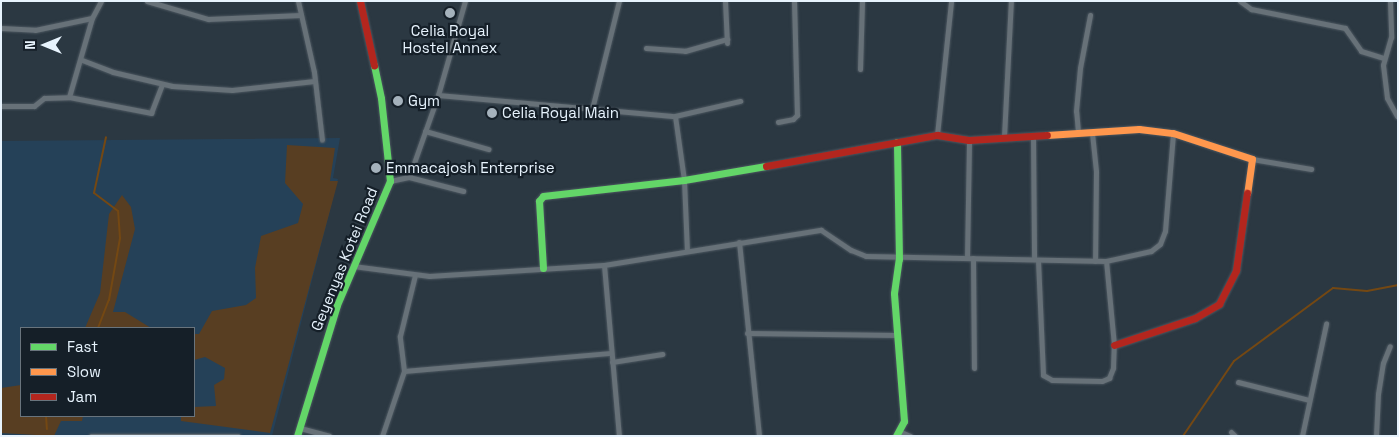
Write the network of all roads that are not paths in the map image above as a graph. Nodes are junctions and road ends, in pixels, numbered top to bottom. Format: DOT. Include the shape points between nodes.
graph roads {
  1 [pos="101,1"];
  2 [pos="147,1"];
  3 [pos="298,1"];
  4 [pos="360,1"];
  5 [pos="465,1"];
  6 [pos="620,1"];
  7 [pos="725,1"];
  8 [pos="794,1"];
  9 [pos="862,1"];
  10 [pos="951,1"];
  11 [pos="1011,1"];
  12 [pos="1240,1"];
  13 [pos="1390,1"];
  14 [pos="301,15"];
  15 [pos="1090,15"];
  16 [pos="92,18"];
  17 [pos="1,28"];
  18 [pos="646,48"];
  19 [pos="1384,58"];
  20 [pos="82,60"];
  21 [pos="860,69"];
  22 [pos="316,80"];
  23 [pos="162,84"];
  24 [pos="438,95"];
  25 [pos="69,97"];
  26 [pos="740,101"];
  27 [pos="1,106"];
  28 [pos="592,109"];
  29 [pos="675,116"];
  30 [pos="1397,116"];
  31 [pos="778,122"];
  32 [pos="425,130"];
  33 [pos="1078,132"];
  34 [pos="1092,133"];
  35 [pos="1173,134"];
  36 [pos="937,135"];
  37 [pos="1034,135"];
  38 [pos="1004,137"];
  39 [pos="322,140"];
  40 [pos="969,140"];
  41 [pos="897,142"];
  42 [pos="488,149"];
  43 [pos="1252,159"];
  44 [pos="1311,169"];
  45 [pos="408,177"];
  46 [pos="684,180"];
  47 [pos="390,181"];
  48 [pos="463,191"];
  49 [pos="739,242"];
  50 [pos="687,251"];
  51 [pos="970,258"];
  52 [pos="899,259"];
  53 [pos="1036,259"];
  54 [pos="1095,261"];
  55 [pos="1106,261"];
  56 [pos="604,265"];
  57 [pos="353,266"];
  58 [pos="543,268"];
  59 [pos="415,275"];
  60 [pos="1326,324"];
  61 [pos="747,333"];
  62 [pos="896,334"];
  63 [pos="1114,345"];
  64 [pos="1390,346"];
  65 [pos="611,353"];
  66 [pos="662,354"];
  67 [pos="612,362"];
  68 [pos="974,368"];
  69 [pos="404,371"];
  70 [pos="1238,382"];
  71 [pos="1309,400"];
  72 [pos="300,428"];
  73 [pos="898,434"];
  74 [pos="178,435"];
  75 [pos="91,436"];
  76 [pos="238,436"];
  77 [pos="297,436"];
  78 [pos="329,436"];
  79 [pos="382,436"];
  80 [pos="619,436"];
  81 [pos="759,436"];
  82 [pos="910,436"];
  83 [pos="1302,436"];
  84 [pos="1376,436"];
  1 -- 16 [label="street"];
  2 -- 14 [label="street" via="208,19"];
  3 -- 14 [label="street"];
  4 -- 47 [label="street, Geyenyas Kotei Road" via="381,98"];
  5 -- 24 [label="street"];
  6 -- 28 [label="street"];
  7 -- 18 [label="street" via="727,41 685,51"];
  8 -- 31 [label="street" via="797,115"];
  9 -- 21 [label="street"];
  10 -- 36 [label="street"];
  11 -- 38 [label="street"];
  12 -- 19 [label="street" via="1251,9 1345,28 1361,51"];
  13 -- 19 [label="street" via="1391,36"];
  14 -- 22 [label="street"];
  15 -- 33 [label="street" via="1080,68"];
  16 -- 17 [label="street" via="35,30"];
  16 -- 20 [label="street"];
  19 -- 30 [label="street" via="1387,98"];
  20 -- 23 [label="street" via="112,72"];
  20 -- 25 [label="street"];
  22 -- 23 [label="street" via="232,90"];
  22 -- 39 [label="street"];
  23 -- 25 [label="street" via="151,113"];
  24 -- 28 [label="street"];
  24 -- 32 [label="street"];
  25 -- 27 [label="street" via="44,98 34,106"];
  26 -- 29 [label="street"];
  28 -- 29 [label="street"];
  29 -- 46 [label="street"];
  32 -- 42 [label="street"];
  32 -- 45 [label="street"];
  33 -- 34 [label="street"];
  33 -- 37 [label="street"];
  34 -- 35 [label="street" via="1139,129"];
  34 -- 54 [label="street" via="1096,172"];
  35 -- 43 [label="street"];
  35 -- 55 [label="street" via="1165,231 1160,244 1151,251"];
  36 -- 40 [label="street"];
  36 -- 41 [label="street"];
  37 -- 38 [label="street"];
  37 -- 53 [label="street"];
  38 -- 40 [label="street"];
  40 -- 51 [label="street"];
  41 -- 46 [label="street"];
  41 -- 52 [label="street"];
  43 -- 44 [label="street"];
  43 -- 63 [label="street" via="1236,270 1219,304 1196,318"];
  45 -- 47 [label="street"];
  45 -- 48 [label="street"];
  46 -- 50 [label="street"];
  46 -- 58 [label="street" via="543,196 539,201"];
  47 -- 57 [label="street, Geyenyas Kotei Road"];
  49 -- 50 [label="street"];
  49 -- 52 [label="street" via="821,230 850,250 866,256"];
  49 -- 61 [label="street"];
  50 -- 56 [label="street"];
  51 -- 52 [label="street"];
  51 -- 53 [label="street"];
  51 -- 68 [label="street"];
  52 -- 62 [label="street" via="895,273"];
  53 -- 54 [label="street"];
  53 -- 63 [label="street" via="1043,375 1052,380 1102,381 1109,378 1113,368"];
  54 -- 55 [label="street"];
  55 -- 63 [label="street"];
  56 -- 58 [label="street"];
  56 -- 65 [label="street"];
  57 -- 59 [label="street"];
  57 -- 72 [label="street, Geyenyas Kotei Road" via="336,305"];
  58 -- 59 [label="street"];
  59 -- 69 [label="street" via="400,336"];
  60 -- 71 [label="street"];
  61 -- 62 [label="street"];
  61 -- 81 [label="street"];
  62 -- 73 [label="street" via="904,421"];
  64 -- 84 [label="street" via="1383,363 1378,394"];
  65 -- 67 [label="street"];
  65 -- 69 [label="street"];
  66 -- 67 [label="street"];
  67 -- 80 [label="street"];
  69 -- 79 [label="street"];
  70 -- 71 [label="street"];
  71 -- 83 [label="street"];
  72 -- 77 [label="street, Geyenyas Kotei Road"];
  72 -- 78 [label="street"];
  73 -- 82 [label="street"];
  74 -- 75 [label="street"];
  74 -- 76 [label="street"];
}
